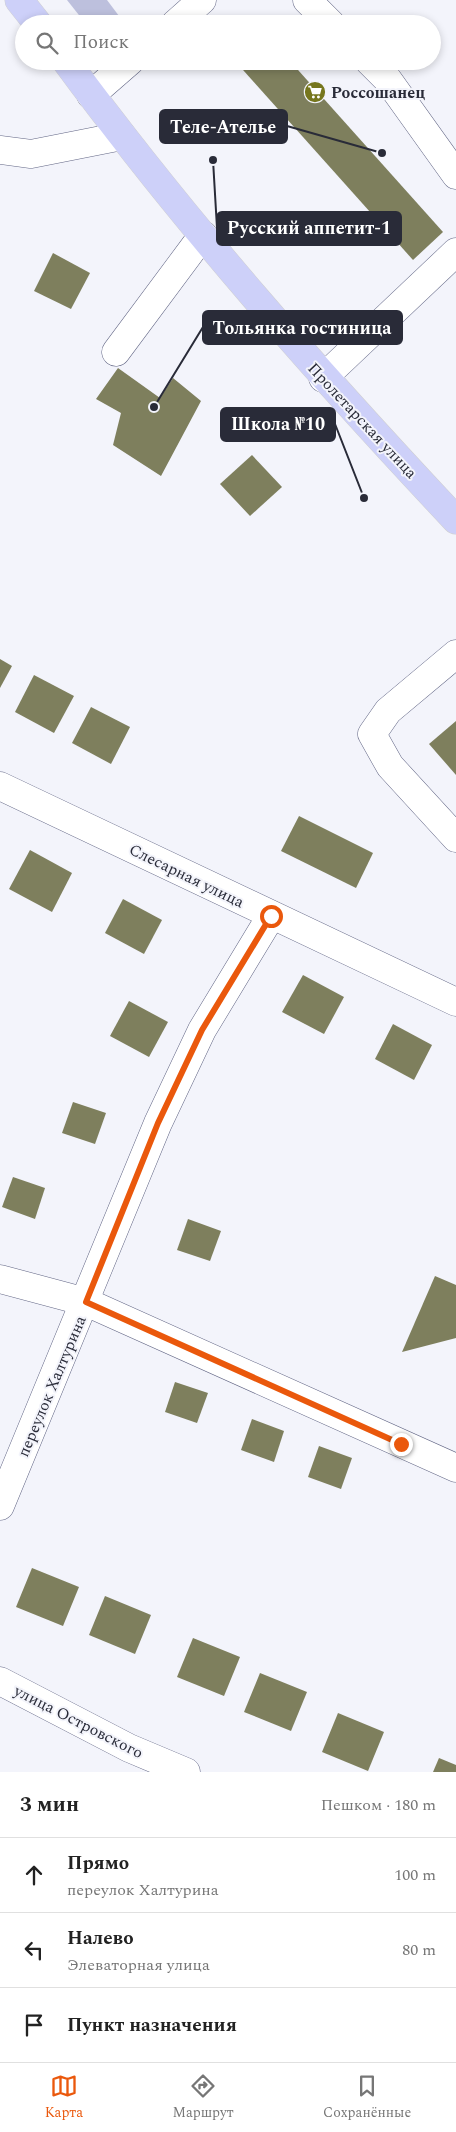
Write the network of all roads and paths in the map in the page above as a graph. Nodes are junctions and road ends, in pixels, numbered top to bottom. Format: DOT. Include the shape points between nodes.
graph roads {
  1 [pos="19,0"];
  2 [pos="202,0"];
  3 [pos="307,0"];
  4 [pos="31,15"];
  5 [pos="185,15"];
  6 [pos="322,15"];
  7 [pos="73,70"];
  8 [pos="119,70"];
  9 [pos="378,70"];
  10 [pos="91,94"];
  11 [pos="122,136"];
  12 [pos="0,150"];
  13 [pos="456,175"];
  14 [pos="203,235"];
  15 [pos="456,252"];
  16 [pos="116,352"];
  17 [pos="323,378"];
  18 [pos="456,520"];
  19 [pos="456,654"];
  20 [pos="0,786"];
  21 [pos="456,838"];
  22 [pos="271,916"];
  23 [pos="456,1002"];
  24 [pos="0,1279"];
  25 [pos="86,1302"];
  26 [pos="456,1468"];
  27 [pos="0,1506"];
  28 [pos="0,1681"];
  29 [pos="186,1772"];
  1 -- 4 [label="main road"];
  2 -- 5 [label="street"];
  3 -- 6 [label="street"];
  7 -- 10 [label="main road, Пролетарская улица"];
  8 -- 10 [label="street"];
  9 -- 13 [label="street"];
  10 -- 11 [label="main road, Пролетарская улица"];
  11 -- 12 [label="street" via="31,154"];
  11 -- 14 [label="main road, Пролетарская улица"];
  14 -- 16 [label="street"];
  14 -- 17 [label="main road, Пролетарская улица"];
  15 -- 17 [label="street"];
  17 -- 18 [label="main road, Пролетарская улица"];
  19 -- 21 [label="street" via="388,711 372,734 390,766"];
  20 -- 22 [label="street, Слесарная улица"];
  22 -- 23 [label="street, Слесарная улица"];
  22 -- 25 [label="street, переулок Халтурина" via="198,1039 158,1123"];
  24 -- 25 [label="street"];
  25 -- 26 [label="street"];
  25 -- 27 [label="street, переулок Халтурина"];
  28 -- 29 [label="street, улица Островского" via="128,1748"];
}
